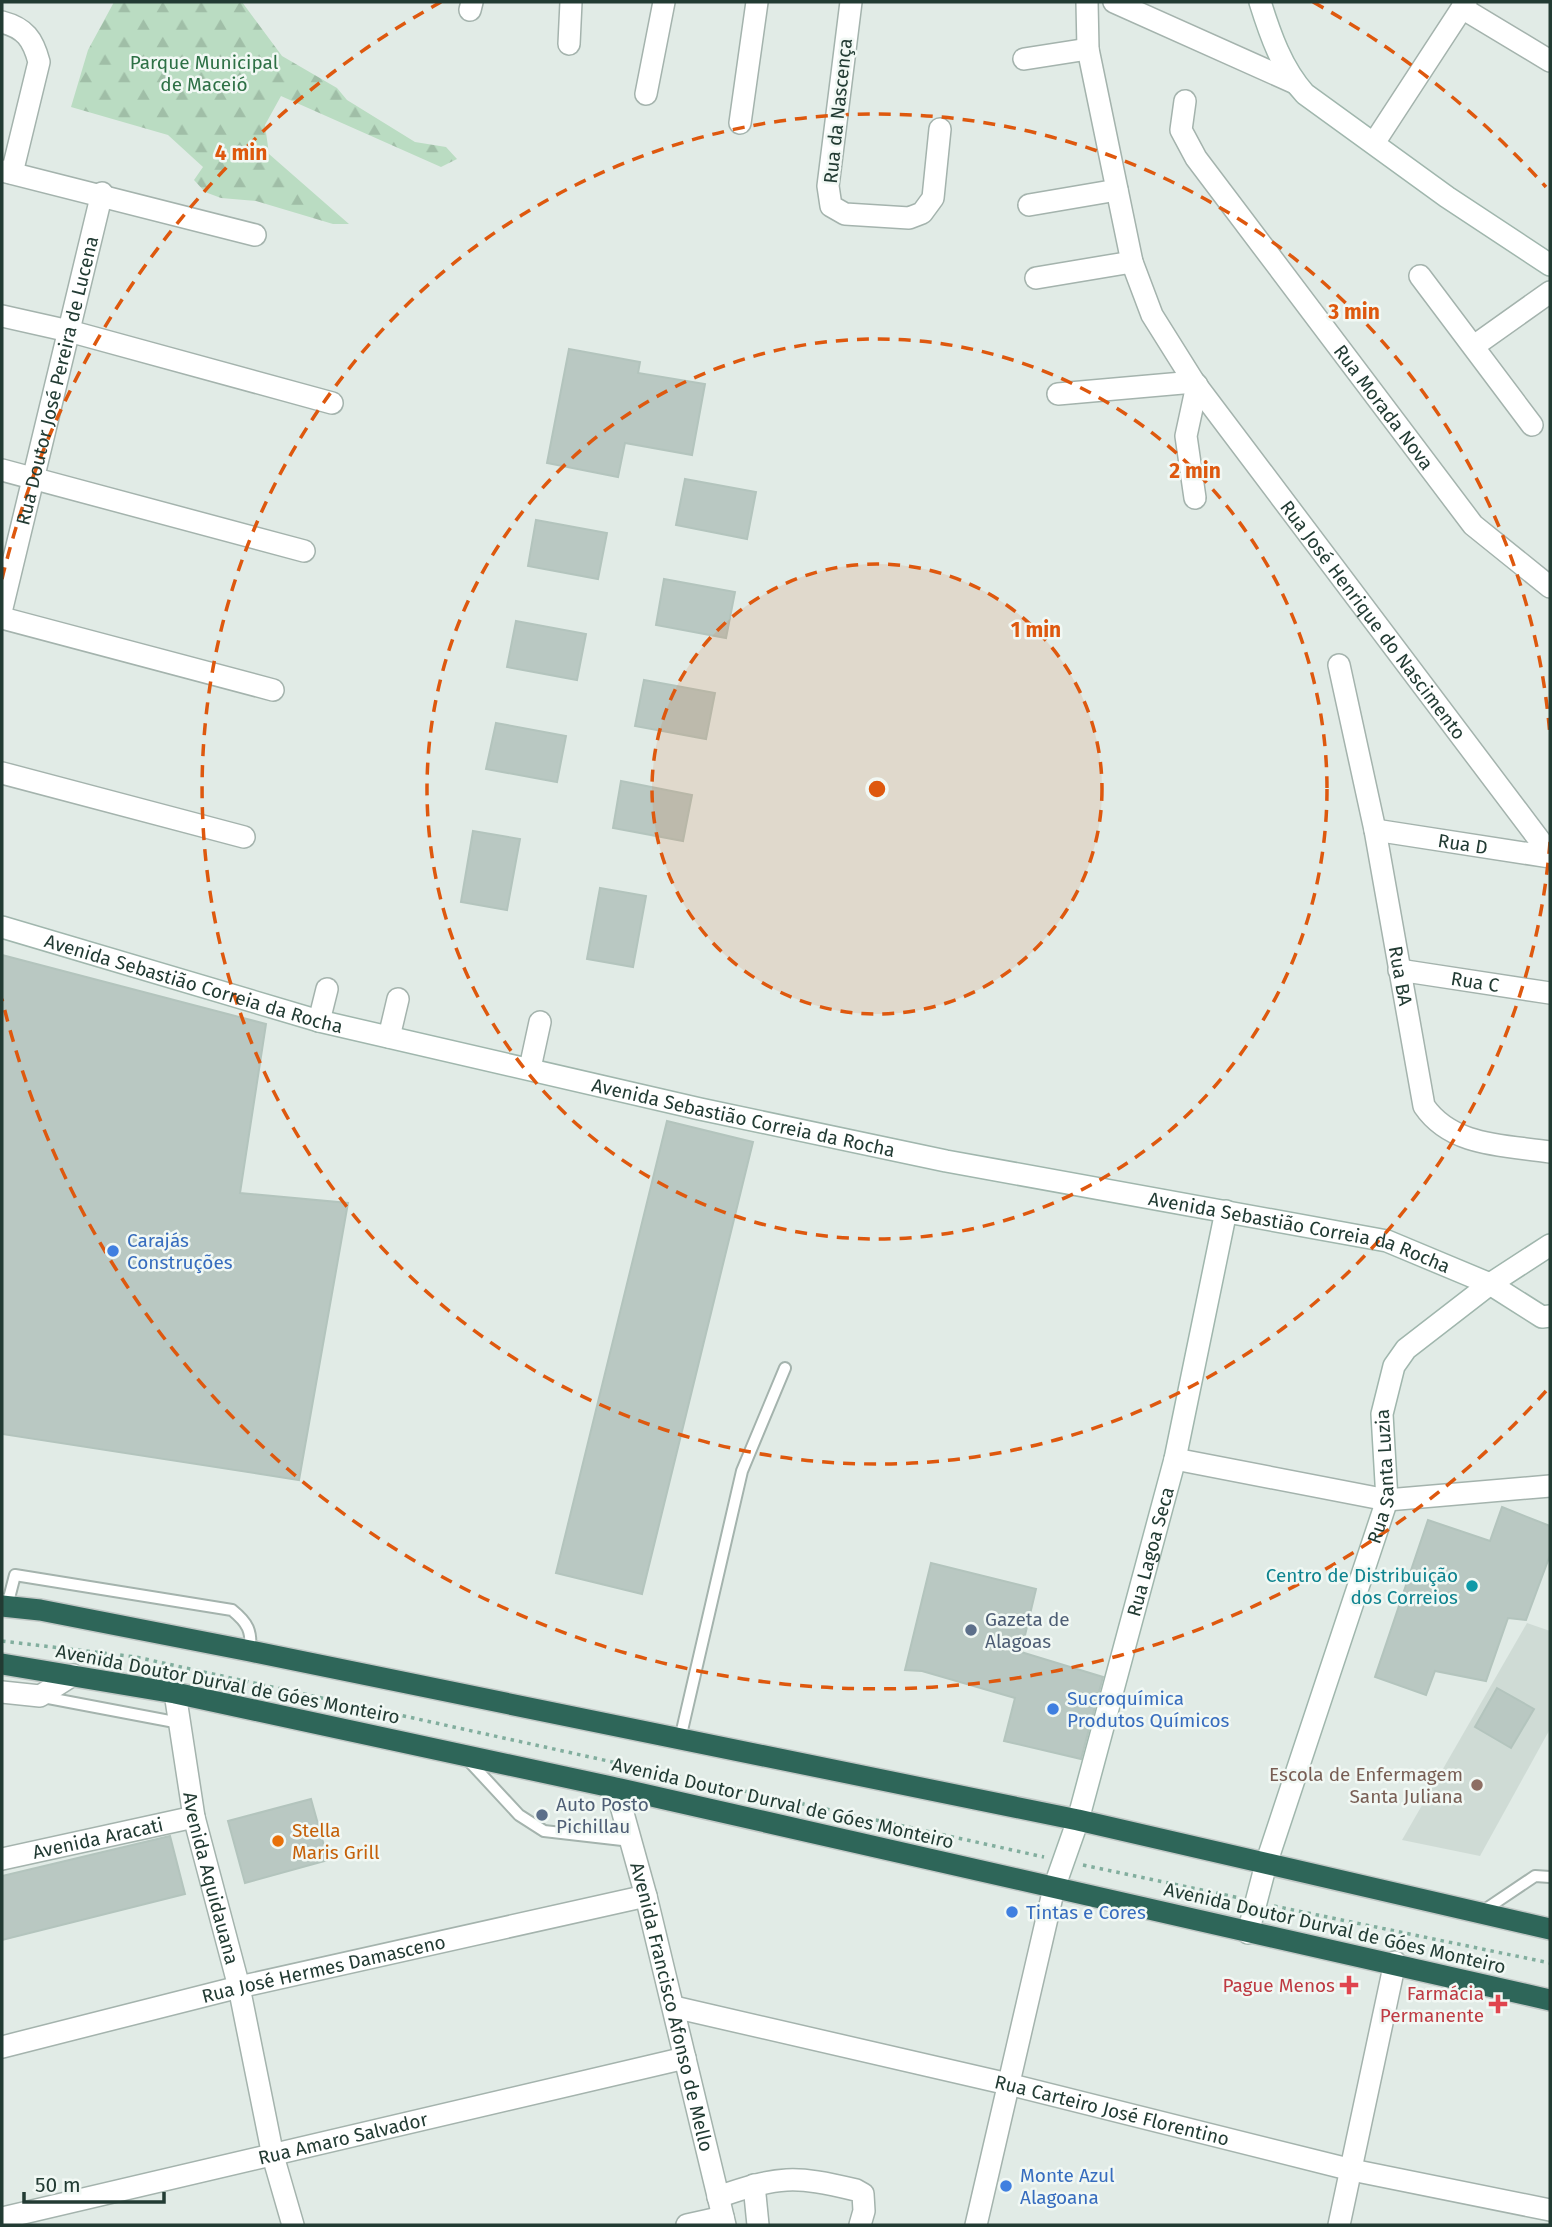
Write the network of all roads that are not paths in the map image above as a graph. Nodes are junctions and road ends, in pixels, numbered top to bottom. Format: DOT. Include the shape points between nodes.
graph roads {
  1 [pos="571,2"];
  2 [pos="664,2"];
  3 [pos="757,2"];
  4 [pos="851,2"];
  5 [pos="1087,2"];
  6 [pos="1114,2"];
  7 [pos="1260,2"];
  8 [pos="1464,5"];
  9 [pos="2,22"];
  10 [pos="569,44"];
  11 [pos="1088,49"];
  12 [pos="1024,59"];
  13 [pos="1550,61"];
  14 [pos="1295,83"];
  15 [pos="646,94"];
  16 [pos="1185,101"];
  17 [pos="740,122"];
  18 [pos="940,129"];
  19 [pos="1374,143"];
  20 [pos="7,172"];
  21 [pos="1117,190"];
  22 [pos="102,194"];
  23 [pos="1029,205"];
  24 [pos="255,235"];
  25 [pos="1132,262"];
  26 [pos="1550,265"];
  27 [pos="1420,276"];
  28 [pos="1036,278"];
  29 [pos="1550,292"];
  30 [pos="2,316"];
  31 [pos="69,331"];
  32 [pos="1474,346"];
  33 [pos="1196,383"];
  34 [pos="1058,394"];
  35 [pos="332,403"];
  36 [pos="1532,425"];
  37 [pos="2,470"];
  38 [pos="31,477"];
  39 [pos="1195,498"];
  40 [pos="304,551"];
  41 [pos="1550,587"];
  42 [pos="2,608"];
  43 [pos="2,618"];
  44 [pos="1339,665"];
  45 [pos="274,690"];
  46 [pos="2,773"];
  47 [pos="1375,830"];
  48 [pos="244,837"];
  49 [pos="1550,855"];
  50 [pos="2,927"];
  51 [pos="1399,970"];
  52 [pos="327,989"];
  53 [pos="1550,993"];
  54 [pos="398,999"];
  55 [pos="319,1021"];
  56 [pos="540,1022"];
  57 [pos="389,1037"];
  58 [pos="530,1068"];
  59 [pos="1550,1152"];
  60 [pos="1226,1211"];
  61 [pos="1550,1245"];
  62 [pos="1490,1284"];
  63 [pos="1550,1316"];
  64 [pos="786,1368"];
  65 [pos="1175,1459"];
  66 [pos="1550,1486"];
  67 [pos="1387,1500"];
  68 [pos="2,1575"];
  69 [pos="15,1575"];
  70 [pos="4,1606"];
  71 [pos="250,1651"];
  72 [pos="2,1664"];
  73 [pos="73,1675"];
  74 [pos="2,1692"];
  75 [pos="175,1693"];
  76 [pos="40,1696"];
  77 [pos="180,1723"];
  78 [pos="680,1740"];
  79 [pos="464,1755"];
  80 [pos="616,1788"];
  81 [pos="194,1817"];
  82 [pos="1078,1820"];
  83 [pos="631,1841"];
  84 [pos="2,1859"];
  85 [pos="1266,1864"];
  86 [pos="1550,1877"];
  87 [pos="1054,1888"];
  88 [pos="646,1896"];
  89 [pos="1480,1913"];
  90 [pos="1550,1929"];
  91 [pos="1248,1933"];
  92 [pos="1395,1962"];
  93 [pos="239,1987"];
  94 [pos="1550,2000"];
  95 [pos="674,2007"];
  96 [pos="2,2047"];
  97 [pos="685,2058"];
  98 [pos="1008,2084"];
  99 [pos="273,2156"];
  100 [pos="1352,2170"];
  101 [pos="754,2185"];
  102 [pos="1550,2210"];
  103 [pos="722,2213"];
  104 [pos="2,2218"];
  105 [pos="293,2225"];
  106 [pos="687,2225"];
  107 [pos="758,2225"];
  108 [pos="860,2225"];
  109 [pos="976,2225"];
  110 [pos="1339,2225"];
  1 -- 10 [label="street"];
  2 -- 15 [label="street"];
  3 -- 17 [label="street"];
  4 -- 18 [label="street, Rua da Nascença" via="828,186 831,206 845,214 909,218 922,214 933,198"];
  5 -- 11 [label="street, Rua José Henrique do Nascimento"];
  6 -- 14 [label="street"];
  7 -- 14 [label="street" via="1269,33"];
  8 -- 13 [label="street"];
  8 -- 19 [label="street"];
  9 -- 20 [label="street" via="20,27 35,45 39,62"];
  11 -- 12 [label="street"];
  11 -- 21 [label="street, Rua José Henrique do Nascimento"];
  14 -- 19 [label="street"];
  16 -- 41 [label="street, Rua Morada Nova" via="1181,130 1205,169 1473,525"];
  19 -- 26 [label="street"];
  20 -- 22 [label="street"];
  21 -- 23 [label="street"];
  21 -- 25 [label="street, Rua José Henrique do Nascimento"];
  22 -- 24 [label="street"];
  22 -- 31 [label="street, Rua Doutor José Pereira de Lucena"];
  25 -- 28 [label="street"];
  25 -- 33 [label="street, Rua José Henrique do Nascimento" via="1152,315"];
  27 -- 32 [label="street"];
  29 -- 32 [label="street"];
  30 -- 31 [label="street"];
  31 -- 35 [label="street"];
  31 -- 38 [label="street, Rua Doutor José Pereira de Lucena"];
  32 -- 36 [label="street"];
  33 -- 34 [label="street"];
  33 -- 39 [label="street" via="1186,436"];
  33 -- 49 [label="street, Rua José Henrique do Nascimento"];
  37 -- 38 [label="street"];
  38 -- 40 [label="street"];
  38 -- 42 [label="street, Rua Doutor José Pereira de Lucena"];
  43 -- 45 [label="street"];
  44 -- 47 [label="street, Rua BA"];
  46 -- 48 [label="street"];
  47 -- 49 [label="street, Rua D"];
  47 -- 51 [label="street, Rua BA"];
  50 -- 55 [label="street, Avenida Sebastião Correia da Rocha"];
  51 -- 53 [label="street, Rua C"];
  51 -- 59 [label="street, Rua BA" via="1423,1106 1434,1120 1452,1134 1472,1140"];
  52 -- 55 [label="street"];
  54 -- 57 [label="street"];
  55 -- 57 [label="street, Avenida Sebastião Correia da Rocha"];
  56 -- 58 [label="street"];
  57 -- 58 [label="street, Avenida Sebastião Correia da Rocha"];
  58 -- 60 [label="street, Avenida Sebastião Correia da Rocha" via="946,1161"];
  60 -- 62 [label="street, Avenida Sebastião Correia da Rocha" via="1387,1241"];
  60 -- 65 [label="street, Rua Lagoa Seca"];
  61 -- 62 [label="street, Rua Santa Luzia"];
  62 -- 63 [label="street, Avenida Sebastião Correia da Rocha" via="1542,1317"];
  62 -- 67 [label="street, Rua Santa Luzia" via="1406,1349 1394,1366 1382,1414"];
  64 -- 78 [label="lane" via="742,1471"];
  65 -- 67 [label="street"];
  65 -- 82 [label="street, Rua Lagoa Seca"];
  66 -- 67 [label="street"];
  67 -- 85 [label="street, Rua Santa Luzia"];
  68 -- 69 [label="lane"];
  69 -- 70 [label="lane"];
  69 -- 71 [label="lane" via="232,1610 246,1622"];
  70 -- 71 [label="highway, Avenida Doutor Durval de Góes Monteiro"];
  71 -- 78 [label="highway, Avenida Doutor Durval de Góes Monteiro"];
  72 -- 73 [label="highway, Avenida Doutor Durval de Góes Monteiro"];
  73 -- 75 [label="highway, Avenida Doutor Durval de Góes Monteiro"];
  73 -- 76 [label="street"];
  74 -- 76 [label="street"];
  75 -- 77 [label="street, Avenida Aquidauana"];
  75 -- 79 [label="highway, Avenida Doutor Durval de Góes Monteiro"];
  76 -- 77 [label="lane"];
  77 -- 81 [label="street, Avenida Aquidauana"];
  78 -- 82 [label="highway, Avenida Doutor Durval de Góes Monteiro"];
  79 -- 80 [label="highway, Avenida Doutor Durval de Góes Monteiro"];
  79 -- 83 [label="lane" via="519,1815 544,1831"];
  80 -- 83 [label="street, Avenida Francisco Afonso de Mello"];
  80 -- 87 [label="highway, Avenida Doutor Durval de Góes Monteiro"];
  81 -- 84 [label="street, Avenida Aracati"];
  81 -- 93 [label="street, Avenida Aquidauana"];
  82 -- 85 [label="highway, Avenida Doutor Durval de Góes Monteiro"];
  82 -- 87 [label="street, Rua Lagoa Seca"];
  83 -- 88 [label="street, Avenida Francisco Afonso de Mello"];
  85 -- 89 [label="highway, Avenida Doutor Durval de Góes Monteiro"];
  85 -- 91 [label="street, Rua Santa Luzia"];
  86 -- 89 [label="lane" via="1535,1876"];
  87 -- 91 [label="highway, Avenida Doutor Durval de Góes Monteiro"];
  87 -- 98 [label="street, Rua Lagoa Seca"];
  88 -- 93 [label="street, Rua José Hermes Damasceno"];
  88 -- 95 [label="street, Avenida Francisco Afonso de Mello"];
  89 -- 90 [label="highway, Avenida Doutor Durval de Góes Monteiro"];
  91 -- 92 [label="highway, Avenida Doutor Durval de Góes Monteiro"];
  92 -- 94 [label="highway, Avenida Doutor Durval de Góes Monteiro"];
  92 -- 100 [label="street"];
  93 -- 96 [label="street, Rua José Hermes Damasceno"];
  93 -- 99 [label="street, Avenida Aquidauana"];
  95 -- 97 [label="street, Avenida Francisco Afonso de Mello"];
  95 -- 98 [label="street, Rua Carteiro José Florentino"];
  97 -- 99 [label="street, Rua Amaro Salvador"];
  97 -- 103 [label="street, Avenida Francisco Afonso de Mello"];
  98 -- 100 [label="street, Rua Carteiro José Florentino"];
  98 -- 109 [label="street, Rua Lagoa Seca"];
  99 -- 104 [label="street, Rua Amaro Salvador"];
  99 -- 105 [label="street, Avenida Aquidauana"];
  100 -- 102 [label="street, Rua Carteiro José Florentino"];
  100 -- 110 [label="street"];
  101 -- 103 [label="street"];
  101 -- 107 [label="street"];
  101 -- 108 [label="street" via="765,2180 807,2178 856,2190 863,2194"];
  103 -- 106 [label="street"];
}
